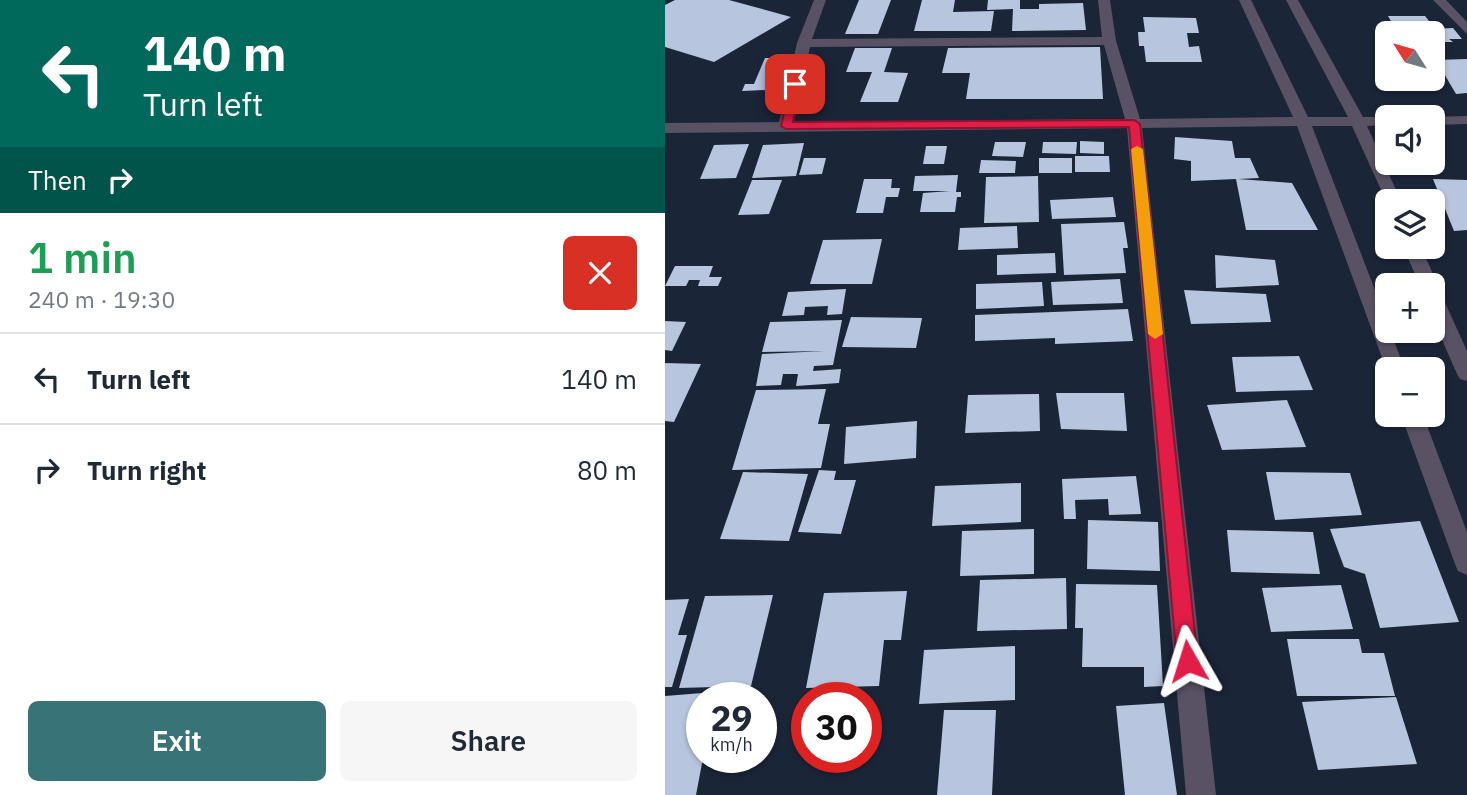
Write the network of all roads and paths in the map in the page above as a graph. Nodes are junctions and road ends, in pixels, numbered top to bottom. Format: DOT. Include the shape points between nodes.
graph roads {
  1 [pos="820,0"];
  2 [pos="1104,0"];
  3 [pos="1245,0"];
  4 [pos="1292,0"];
  5 [pos="1439,0"];
  6 [pos="1467,30"];
  7 [pos="1109,41"];
  8 [pos="804,43"];
  9 [pos="1467,120"];
  10 [pos="1375,121"];
  11 [pos="1445,121"];
  12 [pos="1358,122"];
  13 [pos="1303,123"];
  14 [pos="1134,124"];
  15 [pos="786,126"];
  16 [pos="665,128"];
  17 [pos="1388,189"];
  18 [pos="1445,324"];
  19 [pos="1391,357"];
  20 [pos="1467,374"];
  21 [pos="1416,427"];
  22 [pos="1467,564"];
  23 [pos="1201,795"];
  1 -- 8 [label="street"];
  2 -- 7 [label="street"];
  3 -- 13 [label="street"];
  4 -- 12 [label="street"];
  5 -- 6 [label="street"];
  7 -- 8 [label="street"];
  7 -- 14 [label="street"];
  8 -- 15 [label="street"];
  9 -- 11 [label="street"];
  10 -- 12 [label="street"];
  12 -- 13 [label="street"];
  12 -- 17 [label="street"];
  13 -- 14 [label="street"];
  13 -- 19 [label="street"];
  14 -- 15 [label="street"];
  14 -- 23 [label="street"];
  15 -- 16 [label="street"];
  18 -- 20 [label="street"];
  21 -- 22 [label="street"];
}
